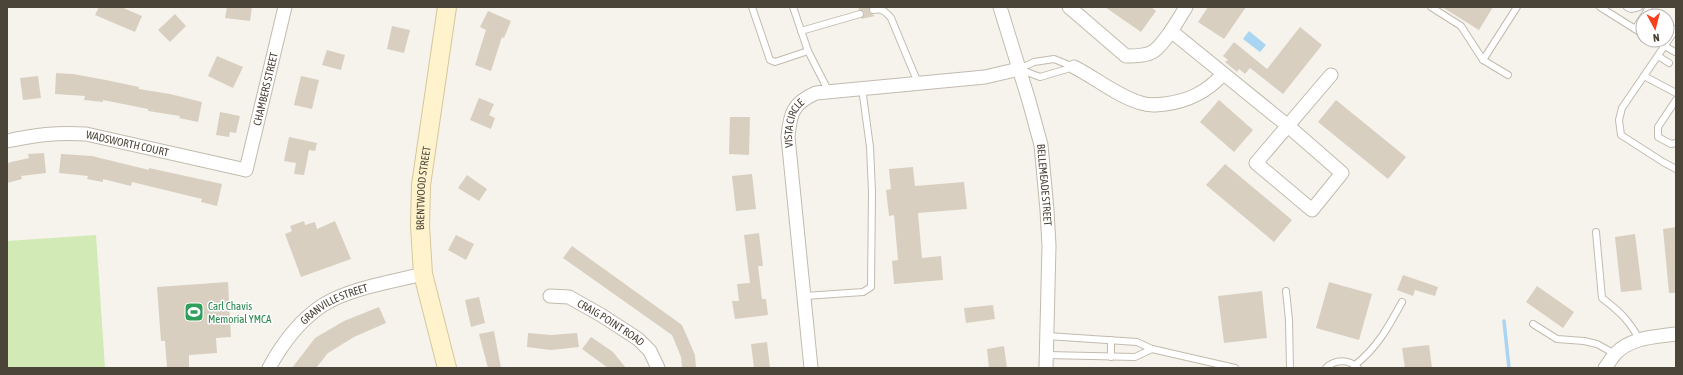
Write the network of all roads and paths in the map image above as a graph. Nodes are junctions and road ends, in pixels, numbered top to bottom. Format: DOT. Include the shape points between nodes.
graph roads {
  1 [pos="285,7"];
  2 [pos="447,7"];
  3 [pos="752,7"];
  4 [pos="793,7"];
  5 [pos="1000,7"];
  6 [pos="1069,7"];
  7 [pos="1186,7"];
  8 [pos="1431,7"];
  9 [pos="1516,7"];
  10 [pos="1600,7"];
  11 [pos="1627,7"];
  12 [pos="1639,7"];
  13 [pos="873,10"];
  14 [pos="860,14"];
  15 [pos="1635,29"];
  16 [pos="801,31"];
  17 [pos="1171,31"];
  18 [pos="1663,48"];
  19 [pos="808,51"];
  20 [pos="1658,56"];
  21 [pos="1483,60"];
  22 [pos="1669,63"];
  23 [pos="1074,67"];
  24 [pos="1019,69"];
  25 [pos="1223,74"];
  26 [pos="1331,75"];
  27 [pos="1508,76"];
  28 [pos="1644,76"];
  29 [pos="918,83"];
  30 [pos="862,88"];
  31 [pos="829,92"];
  32 [pos="1676,94"];
  33 [pos="1676,100"];
  34 [pos="1288,126"];
  35 [pos="7,142"];
  36 [pos="1676,143"];
  37 [pos="1676,169"];
  38 [pos="246,170"];
  39 [pos="1596,232"];
  40 [pos="423,274"];
  41 [pos="1286,291"];
  42 [pos="550,296"];
  43 [pos="805,296"];
  44 [pos="1402,302"];
  45 [pos="1533,324"];
  46 [pos="1676,334"];
  47 [pos="1047,336"];
  48 [pos="1639,339"];
  49 [pos="1111,340"];
  50 [pos="1152,349"];
  51 [pos="1615,354"];
  52 [pos="1111,357"];
  53 [pos="1046,362"];
  54 [pos="1357,367"];
  55 [pos="269,368"];
  56 [pos="447,368"];
  57 [pos="658,368"];
  58 [pos="811,368"];
  59 [pos="1235,368"];
  60 [pos="1290,368"];
  61 [pos="1326,368"];
  62 [pos="1605,368"];
  1 -- 38 [label="street, CHAMBERS STREET"];
  2 -- 40 [label="main road, BRENTWOOD STREET" via="421,185"];
  3 -- 19 [label="lane" via="770,60 775,62"];
  4 -- 16 [label="lane"];
  5 -- 24 [label="street, BELLEMEADE STREET"];
  6 -- 17 [label="street" via="1126,56 1154,51"];
  7 -- 17 [label="street"];
  8 -- 21 [label="lane" via="1461,26"];
  9 -- 21 [label="lane"];
  10 -- 15 [label="lane"];
  11 -- 12 [label="lane"];
  13 -- 29 [label="lane" via="879,8 892,18"];
  14 -- 16 [label="lane"];
  16 -- 19 [label="lane"];
  17 -- 25 [label="street"];
  18 -- 20 [label="lane"];
  19 -- 31 [label="lane"];
  20 -- 22 [label="lane"];
  20 -- 28 [label="lane"];
  21 -- 27 [label="lane"];
  23 -- 24 [label="lane" via="1040,76"];
  23 -- 24 [label="lane" via="1054,59 1034,62"];
  23 -- 25 [label="street" via="1118,93 1153,106 1195,96 1214,84"];
  24 -- 29 [label="street, VISTA CIRCLE" via="985,77"];
  24 -- 47 [label="street, BELLEMEADE STREET" via="1041,145 1048,210"];
  25 -- 34 [label="street"];
  26 -- 34 [label="street"];
  28 -- 32 [label="lane"];
  28 -- 37 [label="lane" via="1622,108 1619,120 1621,135"];
  29 -- 30 [label="street, VISTA CIRCLE"];
  30 -- 31 [label="street, VISTA CIRCLE"];
  30 -- 43 [label="lane" via="870,147 872,287 863,292"];
  31 -- 43 [label="street, VISTA CIRCLE" via="816,93 802,99 789,120 788,137"];
  33 -- 36 [label="lane" via="1658,127 1658,137 1671,144"];
  34 -- 34 [label="street" via="1256,163 1312,210 1342,173"];
  35 -- 38 [label="street, WADSWORTH COURT" via="32,135 86,134"];
  39 -- 48 [label="lane" via="1602,298 1632,325"];
  40 -- 55 [label="street, GRANVILLE STREET" via="350,292 323,305 302,323 281,348"];
  40 -- 56 [label="main road, BRENTWOOD STREET"];
  41 -- 60 [label="lane"];
  42 -- 57 [label="street, CRAIG POINT ROAD" via="569,297 638,339 650,351"];
  43 -- 58 [label="street, VISTA CIRCLE"];
  44 -- 54 [label="lane" via="1386,332"];
  45 -- 51 [label="lane" via="1557,339 1597,344"];
  46 -- 48 [label="street"];
  47 -- 49 [label="lane"];
  47 -- 53 [label="street, BELLEMEADE STREET"];
  48 -- 51 [label="street"];
  49 -- 50 [label="lane" via="1137,342"];
  49 -- 52 [label="lane"];
  50 -- 52 [label="lane" via="1136,357"];
  50 -- 59 [label="lane"];
  51 -- 62 [label="street"];
  52 -- 53 [label="lane"];
  54 -- 61 [label="lane" via="1342,361 1334,362"];
}
